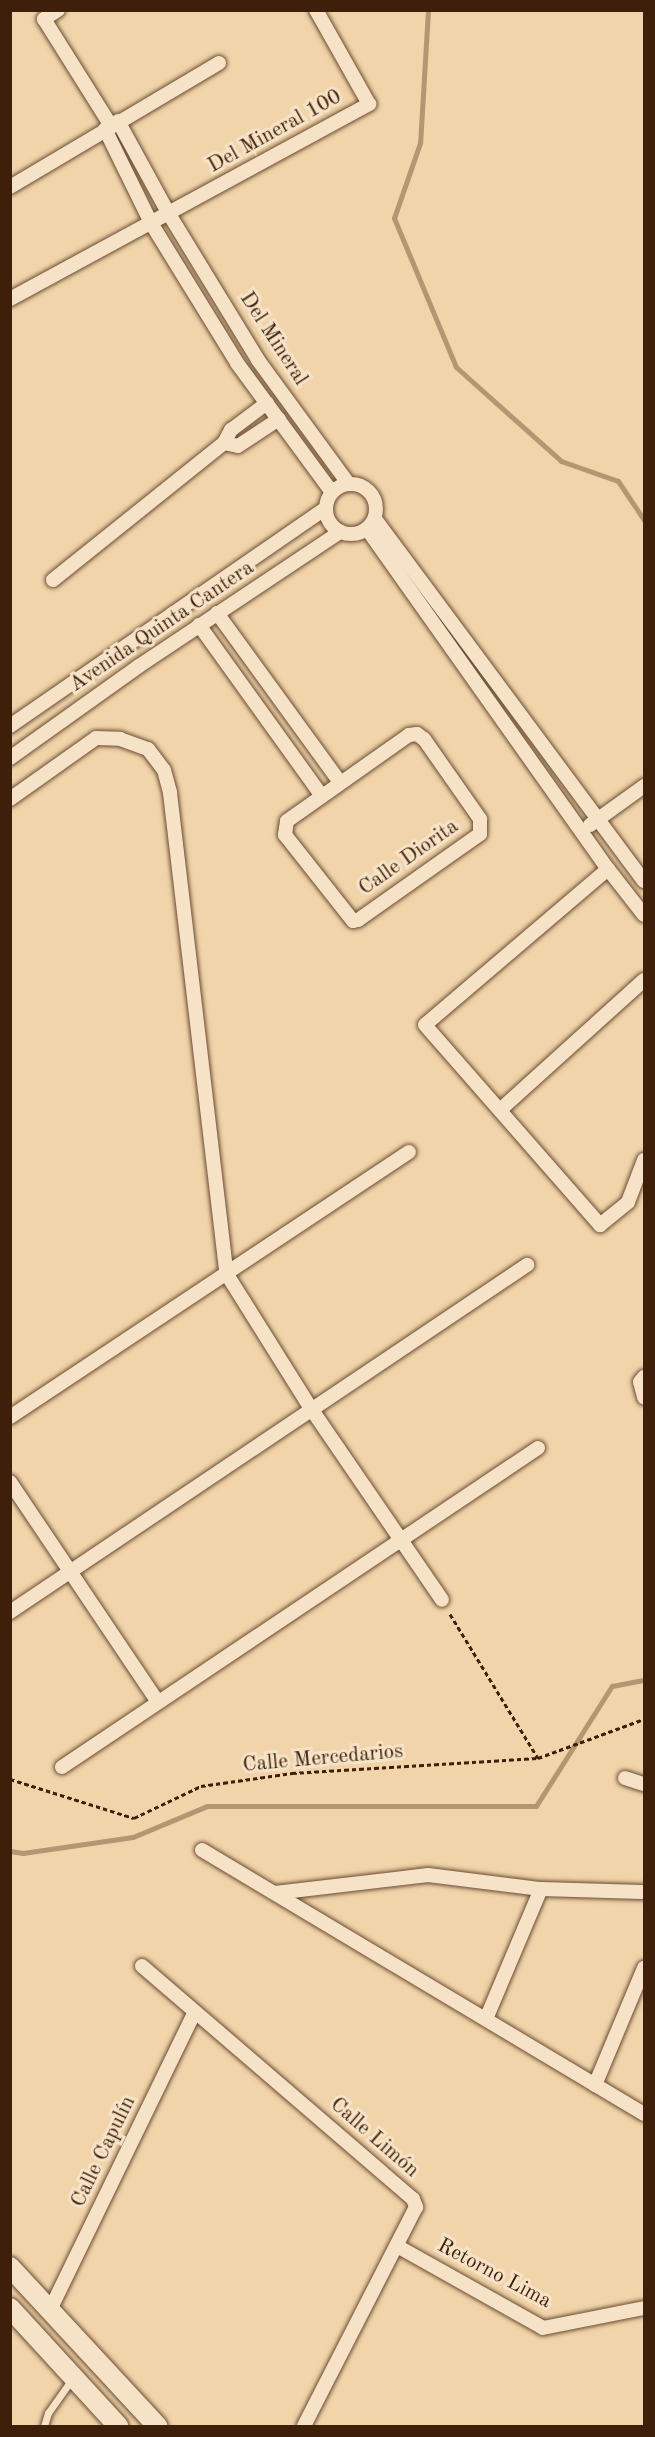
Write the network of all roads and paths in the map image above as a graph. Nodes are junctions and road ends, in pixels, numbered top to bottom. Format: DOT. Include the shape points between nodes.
graph roads {
  1 [pos="58,10"];
  2 [pos="316,10"];
  3 [pos="219,63"];
  4 [pos="112,125"];
  5 [pos="10,187"];
  6 [pos="169,213"];
  7 [pos="151,223"];
  8 [pos="10,299"];
  9 [pos="267,403"];
  10 [pos="279,419"];
  11 [pos="224,443"];
  12 [pos="348,483"];
  13 [pos="331,491"];
  14 [pos="325,509"];
  15 [pos="371,524"];
  16 [pos="340,532"];
  17 [pos="53,580"];
  18 [pos="218,613"];
  19 [pos="199,625"];
  20 [pos="523,720"];
  21 [pos="10,726"];
  22 [pos="510,730"];
  23 [pos="10,758"];
  24 [pos="340,782"];
  25 [pos="645,786"];
  26 [pos="321,795"];
  27 [pos="10,799"];
  28 [pos="598,820"];
  29 [pos="581,831"];
  30 [pos="608,869"];
  31 [pos="645,881"];
  32 [pos="645,915"];
  33 [pos="645,980"];
  34 [pos="500,1110"];
  35 [pos="409,1152"];
  36 [pos="645,1160"];
  37 [pos="527,1265"];
  38 [pos="226,1273"];
  39 [pos="645,1377"];
  40 [pos="645,1397"];
  41 [pos="312,1410"];
  42 [pos="10,1417"];
  43 [pos="538,1448"];
  44 [pos="10,1482"];
  45 [pos="401,1540"];
  46 [pos="71,1572"];
  47 [pos="442,1600"];
  48 [pos="10,1612"];
  49 [pos="158,1702"];
  50 [pos="645,1719"];
  51 [pos="538,1758"];
  52 [pos="62,1767"];
  53 [pos="625,1778"];
  54 [pos="10,1779"];
  55 [pos="645,1784"];
  56 [pos="202,1850"];
  57 [pos="541,1889"];
  58 [pos="645,1892"];
  59 [pos="275,1893"];
  60 [pos="142,1966"];
  61 [pos="645,1968"];
  62 [pos="195,2013"];
  63 [pos="486,2019"];
  64 [pos="595,2085"];
  65 [pos="645,2114"];
  66 [pos="397,2246"];
  67 [pos="10,2267"];
  68 [pos="10,2308"];
  69 [pos="645,2308"];
  70 [pos="50,2310"];
  71 [pos="73,2377"];
  72 [pos="44,2427"];
  73 [pos="118,2427"];
  74 [pos="157,2427"];
  75 [pos="304,2427"];
  1 -- 4 [label="street" via="44,19"];
  2 -- 6 [label="street, Del Mineral 100" via="369,105"];
  3 -- 4 [label="street"];
  4 -- 5 [label="street"];
  4 -- 6 [label="street"];
  4 -- 7 [label="street"];
  6 -- 7 [label="street, Del Mineral 100"];
  6 -- 12 [label="street, Del Mineral" via="258,360"];
  7 -- 8 [label="street, Del Mineral 100"];
  7 -- 9 [label="street, Del Mineral" via="237,363"];
  9 -- 10 [label="street, Del Mineral"];
  9 -- 11 [label="street" via="231,430"];
  10 -- 11 [label="street" via="238,446"];
  10 -- 13 [label="street, Del Mineral"];
  11 -- 17 [label="street"];
  12 -- 13 [label="street"];
  12 -- 15 [label="street" via="362,485 372,494 377,506"];
  13 -- 14 [label="street"];
  14 -- 16 [label="street" via="330,523"];
  14 -- 21 [label="street, Avenida Quinta Cantera"];
  15 -- 16 [label="street" via="354,534"];
  15 -- 20 [label="street"];
  15 -- 22 [label="street"];
  16 -- 18 [label="street, Avenida Quinta Cantera"];
  18 -- 19 [label="street, Avenida Quinta Cantera"];
  18 -- 24 [label="street"];
  19 -- 23 [label="street, Avenida Quinta Cantera"];
  19 -- 26 [label="street"];
  20 -- 22 [label="street"];
  20 -- 28 [label="street"];
  22 -- 29 [label="street"];
  24 -- 26 [label="street, Calle Diorita"];
  24 -- 26 [label="street, Calle Diorita" via="409,735 417,734 480,819 480,834 353,921 285,835 287,821"];
  25 -- 28 [label="street"];
  27 -- 38 [label="street" via="96,738 120,739 148,749 164,770 170,793"];
  28 -- 29 [label="street"];
  28 -- 31 [label="street"];
  29 -- 30 [label="street"];
  30 -- 32 [label="street"];
  30 -- 34 [label="street" via="425,1025"];
  33 -- 34 [label="street"];
  34 -- 36 [label="street" via="600,1225 628,1202"];
  35 -- 38 [label="street"];
  37 -- 41 [label="street"];
  38 -- 41 [label="street"];
  38 -- 42 [label="street"];
  39 -- 40 [label="street" via="640,1382"];
  41 -- 45 [label="street"];
  41 -- 46 [label="street"];
  43 -- 45 [label="street"];
  44 -- 46 [label="street"];
  45 -- 47 [label="street"];
  45 -- 49 [label="street"];
  46 -- 48 [label="street"];
  46 -- 49 [label="street"];
  47 -- 51 [label="path"];
  49 -- 52 [label="street"];
  50 -- 51 [label="path, Calle Mercedarios"];
  51 -- 54 [label="path, Calle Mercedarios" via="292,1773 201,1786 134,1818"];
  53 -- 55 [label="street"];
  56 -- 59 [label="street"];
  57 -- 58 [label="street"];
  57 -- 59 [label="street" via="428,1875"];
  57 -- 63 [label="street"];
  59 -- 63 [label="street"];
  60 -- 62 [label="street, Calle Limón"];
  61 -- 64 [label="street"];
  62 -- 66 [label="street, Calle Limón" via="413,2199 414,2214"];
  62 -- 70 [label="street, Calle Capulín"];
  63 -- 64 [label="street"];
  64 -- 65 [label="street"];
  66 -- 69 [label="street, Retorno Lima" via="543,2328"];
  66 -- 75 [label="street, Calle Limón"];
  67 -- 70 [label="main road"];
  68 -- 71 [label="main road"];
  70 -- 74 [label="main road"];
  71 -- 72 [label="lane" via="48,2414"];
  71 -- 73 [label="main road"];
}
